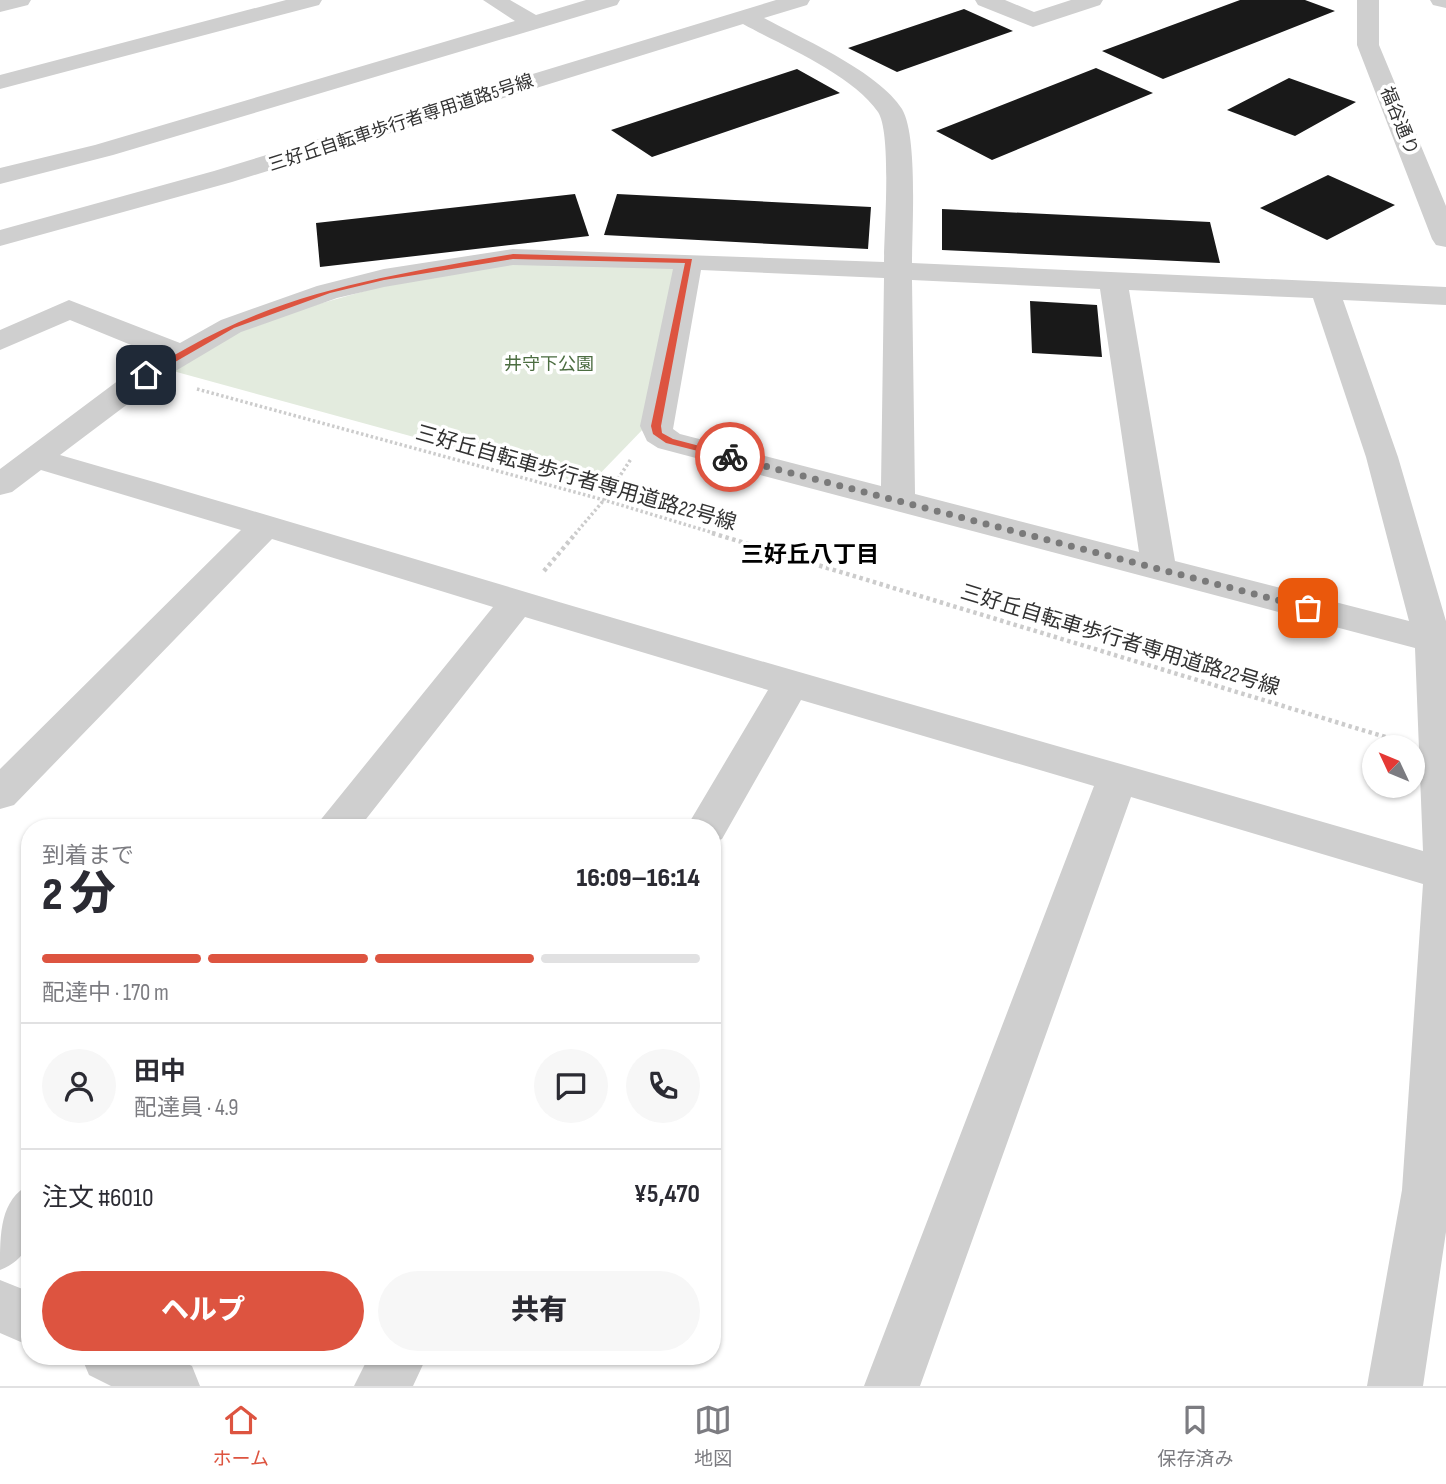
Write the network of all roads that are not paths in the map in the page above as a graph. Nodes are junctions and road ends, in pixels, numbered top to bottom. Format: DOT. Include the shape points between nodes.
graph roads {
  1 [pos="20,0"];
  2 [pos="311,0"];
  3 [pos="494,0"];
  4 [pos="609,0"];
  5 [pos="799,0"];
  6 [pos="986,0"];
  7 [pos="1092,0"];
  8 [pos="1368,0"];
  9 [pos="0,5"];
  10 [pos="747,17"];
  11 [pos="533,22"];
  12 [pos="0,82"];
  13 [pos="0,176"];
  14 [pos="0,238"];
  15 [pos="1446,239"];
  16 [pos="689,261"];
  17 [pos="898,271"];
  18 [pos="1113,281"];
  19 [pos="1325,290"];
  20 [pos="1446,296"];
  21 [pos="0,341"];
  22 [pos="180,354"];
  23 [pos="34,458"];
  24 [pos="0,485"];
  25 [pos="898,502"];
  26 [pos="267,524"];
  27 [pos="1159,570"];
  28 [pos="518,600"];
  29 [pos="1433,640"];
  30 [pos="791,684"];
  31 [pos="1118,776"];
  32 [pos="0,794"];
  33 [pos="342,819"];
  34 [pos="712,819"];
  35 [pos="1445,874"];
  36 [pos="21,1219"];
  37 [pos="0,1245"];
  38 [pos="0,1306"];
  39 [pos="21,1316"];
  40 [pos="127,1365"];
  41 [pos="395,1365"];
  42 [pos="172,1386"];
  43 [pos="382,1386"];
  44 [pos="892,1386"];
  45 [pos="1395,1386"];
  1 -- 9 [label="street"];
  2 -- 12 [label="street"];
  3 -- 11 [label="street"];
  4 -- 11 [label="street"];
  5 -- 10 [label="street, 三好丘自転車歩行者専用道路5号線"];
  6 -- 7 [label="street" via="1033,20"];
  8 -- 15 [label="street, 福谷通り" via="1368,46"];
  10 -- 14 [label="street, 三好丘自転車歩行者専用道路5号線" via="137,204"];
  10 -- 17 [label="street" via="858,79 891,111 898,143"];
  11 -- 13 [label="street" via="104,150"];
  16 -- 17 [label="street"];
  16 -- 22 [label="street" via="513,257 384,278 231,326"];
  16 -- 25 [label="street" via="658,434 683,445"];
  17 -- 18 [label="street"];
  17 -- 25 [label="street"];
  18 -- 19 [label="street"];
  18 -- 27 [label="street"];
  19 -- 20 [label="street"];
  19 -- 29 [label="street" via="1382,457"];
  21 -- 22 [label="street" via="53,304"];
  22 -- 23 [label="street"];
  23 -- 24 [label="street"];
  23 -- 26 [label="street"];
  25 -- 27 [label="street"];
  26 -- 28 [label="street"];
  26 -- 32 [label="street"];
  27 -- 29 [label="street"];
  28 -- 30 [label="street"];
  28 -- 33 [label="street"];
  29 -- 35 [label="street"];
  30 -- 31 [label="street"];
  30 -- 34 [label="street"];
  31 -- 35 [label="street"];
  31 -- 44 [label="street"];
  35 -- 45 [label="street" via="1427,1190"];
  36 -- 37 [label="street"];
  38 -- 39 [label="street"];
  40 -- 42 [label="street"];
  41 -- 43 [label="street"];
}
